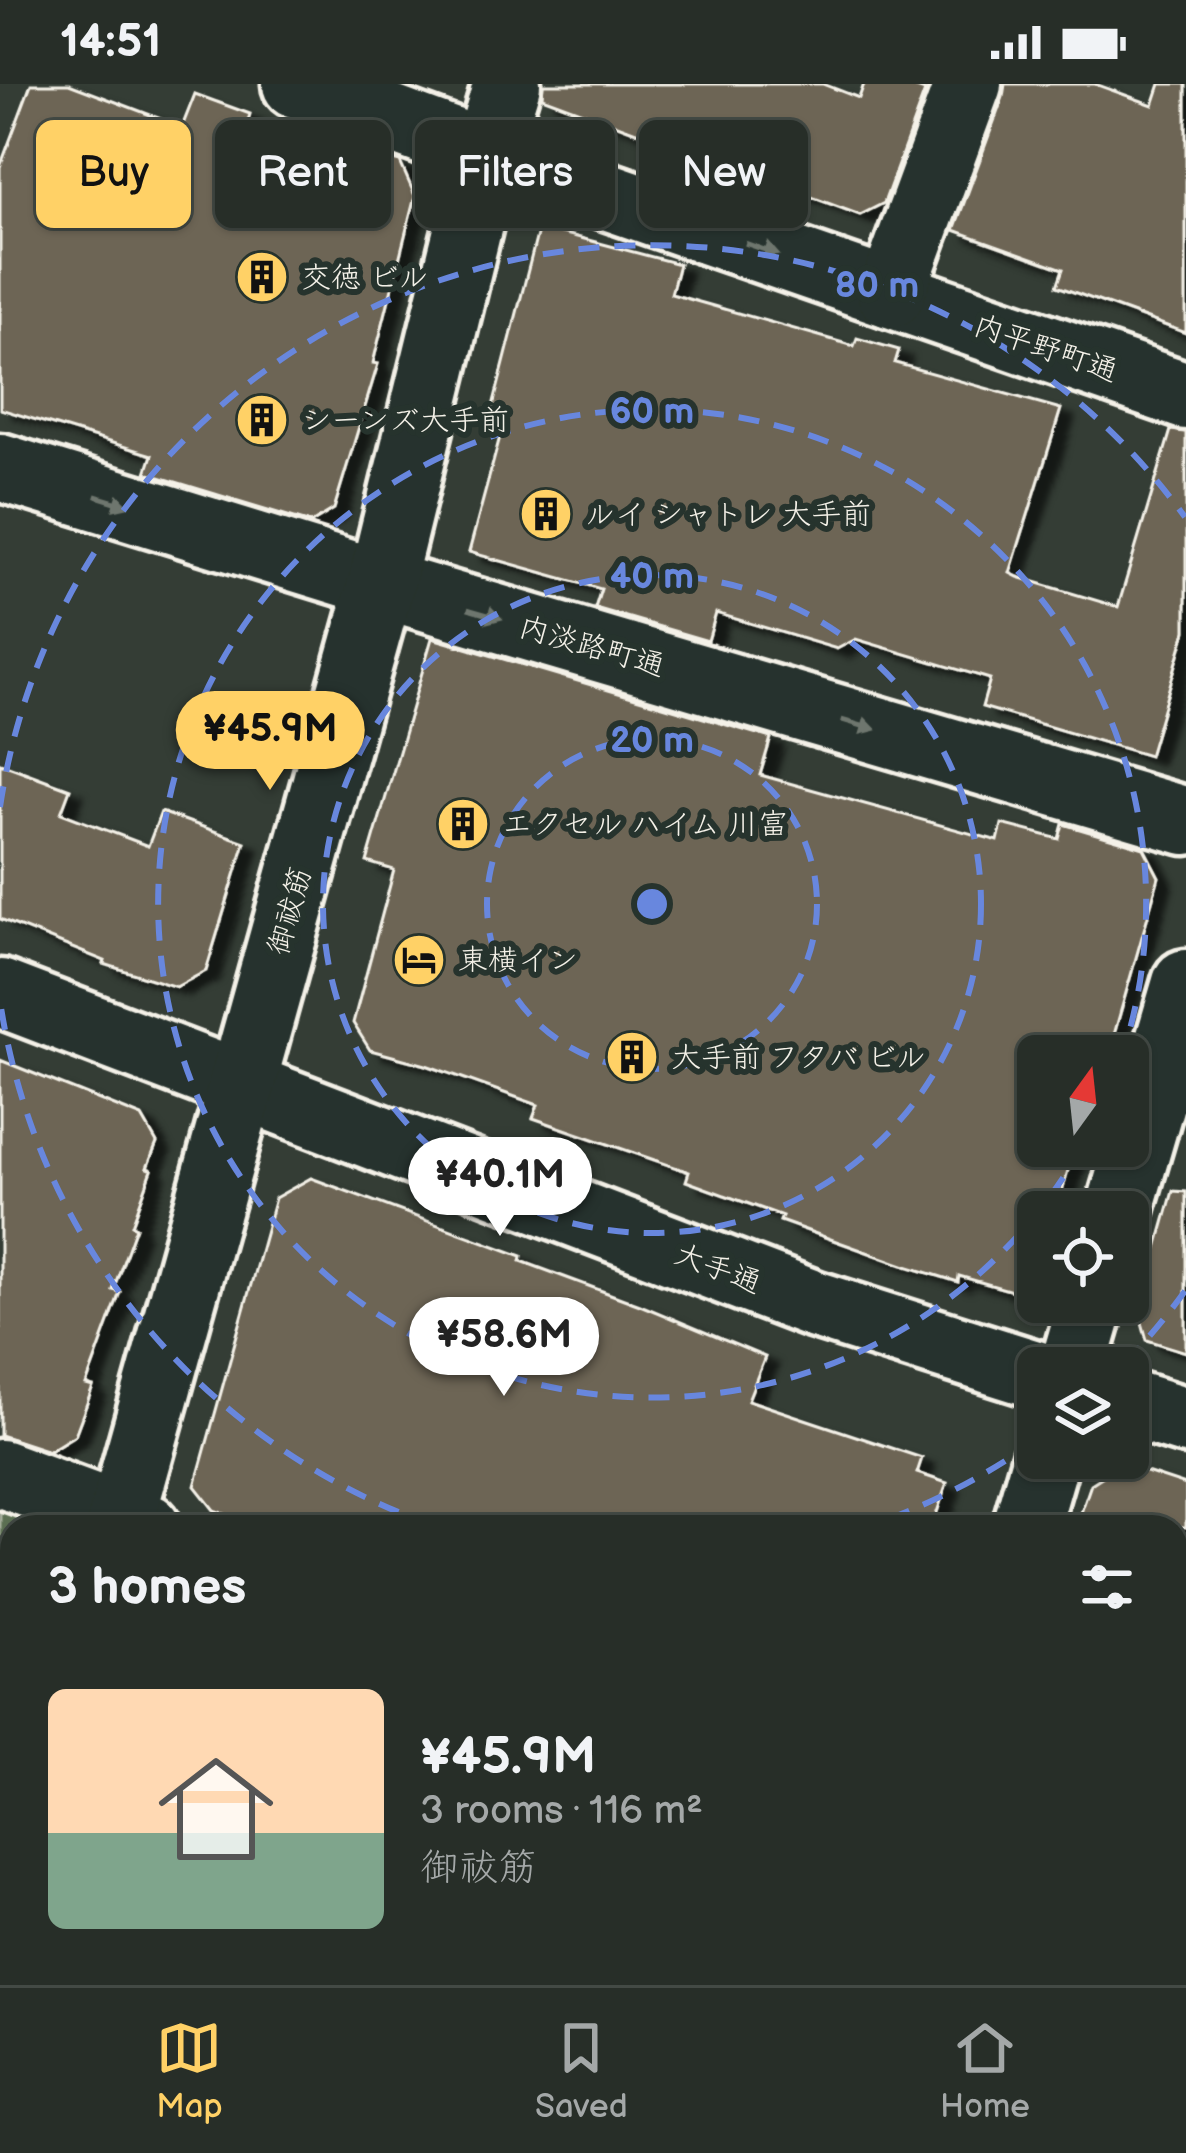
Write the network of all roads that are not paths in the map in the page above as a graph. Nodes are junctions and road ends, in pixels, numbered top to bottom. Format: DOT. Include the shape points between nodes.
graph roads {
  1 [pos="296,84"];
  2 [pos="507,84"];
  3 [pos="968,84"];
  4 [pos="496,120"];
  5 [pos="415,128"];
  6 [pos="615,199"];
  7 [pos="468,228"];
  8 [pos="891,294"];
  9 [pos="1186,396"];
  10 [pos="0,466"];
  11 [pos="381,584"];
  12 [pos="1186,821"];
  13 [pos="1186,982"];
  14 [pos="0,993"];
  15 [pos="240,1085"];
  16 [pos="1124,1191"];
  17 [pos="1017,1368"];
  18 [pos="1149,1410"];
  19 [pos="1186,1421"];
  20 [pos="0,1473"];
  21 [pos="1040,1479"];
  22 [pos="106,1515"];
  23 [pos="131,1515"];
  24 [pos="1029,1515"];
  1 -- 5 [label="street, 内平野町通"];
  2 -- 4 [label="street, 御祓筋"];
  3 -- 8 [label="street"];
  6 -- 8 [label="street, 内平野町通, one-way"];
  7 -- 11 [label="street, 御祓筋"];
  8 -- 9 [label="street, 内平野町通"];
  10 -- 11 [label="street, 内淡路町通, one-way"];
  11 -- 12 [label="street, 内淡路町通, one-way"];
  11 -- 15 [label="street, 御祓筋"];
  13 -- 16 [label="street"];
  14 -- 15 [label="street, 大手通"];
  15 -- 17 [label="street, 大手通" via="814,1304"];
  15 -- 23 [label="street, 御祓筋"];
  18 -- 19 [label="street"];
  20 -- 22 [label="street"];
  21 -- 24 [label="street"];
}
